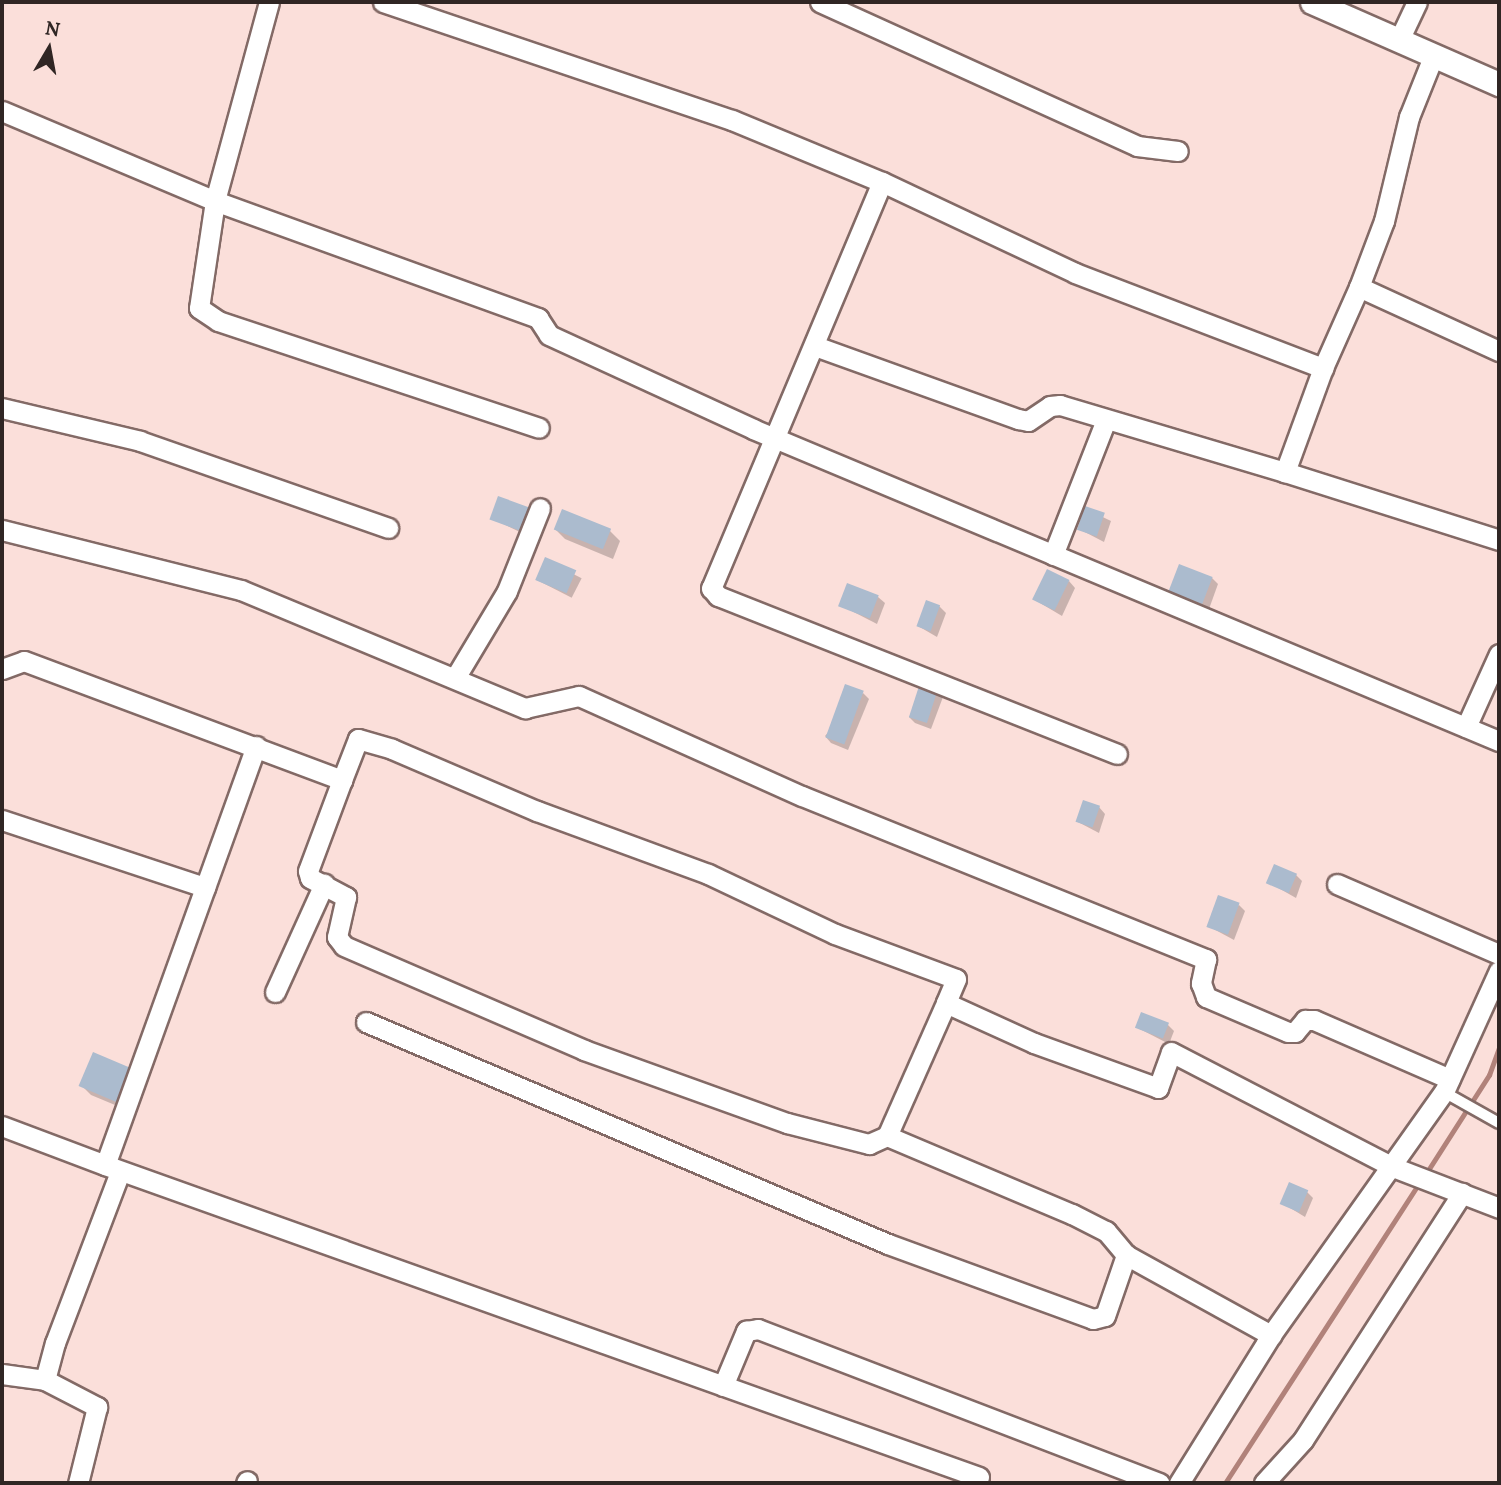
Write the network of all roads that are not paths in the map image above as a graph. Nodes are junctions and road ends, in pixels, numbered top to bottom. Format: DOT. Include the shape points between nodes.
graph roads {
  1 [pos="269,2"];
  2 [pos="383,2"];
  3 [pos="820,2"];
  4 [pos="1312,2"];
  5 [pos="1417,2"];
  6 [pos="1399,40"];
  7 [pos="1433,57"];
  8 [pos="1499,84"];
  9 [pos="2,111"];
  10 [pos="1178,151"];
  11 [pos="882,182"];
  12 [pos="215,201"];
  13 [pos="1359,287"];
  14 [pos="816,346"];
  15 [pos="1499,351"];
  16 [pos="1324,368"];
  17 [pos="2,408"];
  18 [pos="1107,420"];
  19 [pos="539,428"];
  20 [pos="777,439"];
  21 [pos="1285,472"];
  22 [pos="540,508"];
  23 [pos="388,528"];
  24 [pos="2,530"];
  25 [pos="1499,540"];
  26 [pos="1053,555"];
  27 [pos="1499,654"];
  28 [pos="2,669"];
  29 [pos="455,678"];
  30 [pos="1466,727"];
  31 [pos="1499,741"];
  32 [pos="256,746"];
  33 [pos="1117,754"];
  34 [pos="342,780"];
  35 [pos="2,820"];
  36 [pos="324,884"];
  37 [pos="1337,884"];
  38 [pos="205,887"];
  39 [pos="1499,954"];
  40 [pos="1499,971"];
  41 [pos="275,992"];
  42 [pos="946,1003"];
  43 [pos="366,1022"];
  44 [pos="1447,1086"];
  45 [pos="1499,1123"];
  46 [pos="2,1126"];
  47 [pos="887,1136"];
  48 [pos="1392,1167"];
  49 [pos="112,1168"];
  50 [pos="1462,1194"];
  51 [pos="1499,1208"];
  52 [pos="1126,1255"];
  53 [pos="1270,1335"];
  54 [pos="2,1374"];
  55 [pos="46,1380"];
  56 [pos="723,1386"];
  57 [pos="979,1477"];
  58 [pos="78,1483"];
  59 [pos="1159,1483"];
  60 [pos="1179,1483"];
  61 [pos="1264,1483"];
  1 -- 12 [label="street"];
  2 -- 11 [label="street" via="732,120"];
  3 -- 10 [label="street" via="1137,146"];
  4 -- 6 [label="street"];
  5 -- 6 [label="street"];
  6 -- 7 [label="street"];
  7 -- 8 [label="street"];
  7 -- 13 [label="street" via="1409,117 1384,221"];
  9 -- 12 [label="street"];
  11 -- 14 [label="street"];
  11 -- 16 [label="street" via="1075,273"];
  12 -- 19 [label="street" via="198,298 206,316"];
  12 -- 20 [label="street" via="538,318 549,335"];
  13 -- 15 [label="street"];
  13 -- 16 [label="street"];
  14 -- 18 [label="street" via="1018,419 1028,421 1050,406 1060,405"];
  14 -- 20 [label="street"];
  16 -- 21 [label="street"];
  17 -- 23 [label="street" via="140,441"];
  18 -- 21 [label="street"];
  18 -- 26 [label="street"];
  20 -- 26 [label="street"];
  20 -- 33 [label="street" via="713,576 711,588 718,596"];
  21 -- 25 [label="street"];
  22 -- 29 [label="street" via="507,592"];
  24 -- 29 [label="street" via="241,590"];
  26 -- 30 [label="street"];
  27 -- 30 [label="street"];
  28 -- 32 [label="street" via="24,661"];
  29 -- 44 [label="street" via="524,708 579,696 802,796 1206,959 1201,983 1206,997 1288,1032 1295,1032 1305,1020 1314,1020"];
  30 -- 31 [label="street"];
  32 -- 34 [label="street"];
  32 -- 38 [label="street"];
  34 -- 36 [label="street" via="308,871 310,878"];
  34 -- 42 [label="street" via="358,738 392,749 537,811 708,874 835,934 956,979"];
  35 -- 38 [label="street"];
  36 -- 41 [label="street"];
  36 -- 47 [label="street" via="346,897 337,937 344,946 584,1050 787,1123 869,1144"];
  37 -- 39 [label="street"];
  38 -- 49 [label="street"];
  40 -- 44 [label="street"];
  42 -- 47 [label="street"];
  42 -- 48 [label="street" via="1034,1043 1158,1088 1171,1052"];
  43 -- 52 [label="street" via="888,1244 1093,1319 1105,1316"];
  44 -- 45 [label="lane" via="1462,1102"];
  44 -- 48 [label="street"];
  46 -- 49 [label="street"];
  47 -- 52 [label="street" via="1072,1214 1106,1231"];
  48 -- 50 [label="street"];
  48 -- 53 [label="street"];
  49 -- 55 [label="street"];
  49 -- 56 [label="street"];
  50 -- 51 [label="street"];
  50 -- 61 [label="street" via="1303,1440"];
  52 -- 53 [label="street"];
  53 -- 60 [label="street"];
  54 -- 55 [label="street"];
  55 -- 58 [label="street" via="97,1407"];
  56 -- 57 [label="street"];
  56 -- 59 [label="street" via="746,1331 758,1329"];
}
